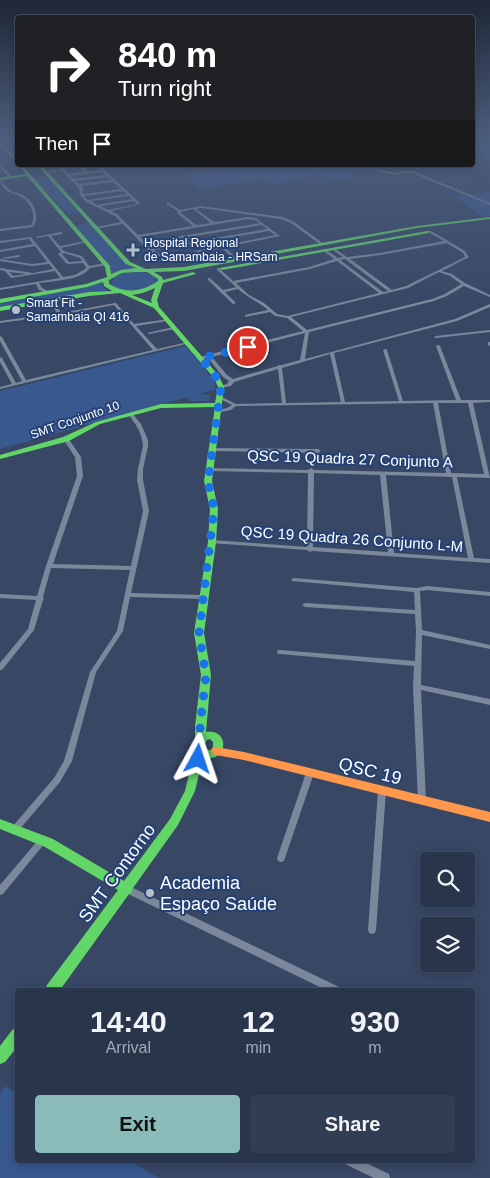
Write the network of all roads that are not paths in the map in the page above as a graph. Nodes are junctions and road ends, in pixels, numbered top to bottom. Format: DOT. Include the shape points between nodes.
graph roads {
  1 [pos="15,194"];
  2 [pos="44,194"];
  3 [pos="65,194"];
  4 [pos="91,194"];
  5 [pos="466,194"];
  6 [pos="82,195"];
  7 [pos="130,195"];
  8 [pos="135,200"];
  9 [pos="86,201"];
  10 [pos="168,204"];
  11 [pos="490,204"];
  12 [pos="94,206"];
  13 [pos="193,208"];
  14 [pos="216,209"];
  15 [pos="106,211"];
  16 [pos="179,211"];
  17 [pos="81,212"];
  18 [pos="62,215"];
  19 [pos="490,218"];
  20 [pos="231,221"];
  21 [pos="124,223"];
  22 [pos="221,223"];
  23 [pos="214,224"];
  24 [pos="262,224"];
  25 [pos="490,224"];
  26 [pos="72,225"];
  27 [pos="94,225"];
  28 [pos="196,227"];
  29 [pos="228,229"];
  30 [pos="0,230"];
  31 [pos="177,230"];
  32 [pos="220,230"];
  33 [pos="269,230"];
  34 [pos="431,232"];
  35 [pos="61,234"];
  36 [pos="48,236"];
  37 [pos="137,236"];
  38 [pos="185,236"];
  39 [pos="235,236"];
  40 [pos="389,236"];
  41 [pos="37,237"];
  42 [pos="227,237"];
  43 [pos="177,238"];
  44 [pos="0,242"];
  45 [pos="86,242"];
  46 [pos="244,242"];
  47 [pos="447,242"];
  48 [pos="143,243"];
  49 [pos="192,243"];
  50 [pos="184,244"];
  51 [pos="36,246"];
  52 [pos="222,246"];
  53 [pos="58,247"];
  54 [pos="327,248"];
  55 [pos="14,249"];
  56 [pos="150,250"];
  57 [pos="0,251"];
  58 [pos="200,251"];
  59 [pos="63,252"];
  60 [pos="19,256"];
  61 [pos="346,258"];
  62 [pos="0,259"];
  63 [pos="235,259"];
  64 [pos="338,259"];
  65 [pos="84,262"];
  66 [pos="51,263"];
  67 [pos="25,264"];
  68 [pos="105,264"];
  69 [pos="88,267"];
  70 [pos="447,267"];
  71 [pos="0,268"];
  72 [pos="218,269"];
  73 [pos="6,270"];
  74 [pos="56,270"];
  75 [pos="146,271"];
  76 [pos="439,271"];
  77 [pos="365,273"];
  78 [pos="33,274"];
  79 [pos="358,274"];
  80 [pos="451,275"];
  81 [pos="12,278"];
  82 [pos="62,278"];
  83 [pos="108,278"];
  84 [pos="209,279"];
  85 [pos="37,282"];
  86 [pos="233,282"];
  87 [pos="160,283"];
  88 [pos="464,284"];
  89 [pos="16,286"];
  90 [pos="239,288"];
  91 [pos="0,289"];
  92 [pos="222,291"];
  93 [pos="390,291"];
  94 [pos="121,292"];
  95 [pos="382,293"];
  96 [pos="44,294"];
  97 [pos="490,296"];
  98 [pos="0,300"];
  99 [pos="234,303"];
  100 [pos="490,305"];
  101 [pos="156,307"];
  102 [pos="0,309"];
  103 [pos="271,311"];
  104 [pos="60,314"];
  105 [pos="246,316"];
  106 [pos="288,318"];
  107 [pos="167,320"];
  108 [pos="0,322"];
  109 [pos="134,325"];
  110 [pos="174,328"];
  111 [pos="490,331"];
  112 [pos="306,332"];
  113 [pos="149,333"];
  114 [pos="0,337"];
  115 [pos="436,337"];
  116 [pos="188,343"];
  117 [pos="438,346"];
  118 [pos="155,350"];
  119 [pos="385,350"];
  120 [pos="8,351"];
  121 [pos="0,352"];
  122 [pos="332,352"];
  123 [pos="0,358"];
  124 [pos="205,358"];
  125 [pos="302,361"];
  126 [pos="280,366"];
  127 [pos="221,377"];
  128 [pos="232,381"];
  129 [pos="25,382"];
  130 [pos="14,385"];
  131 [pos="221,387"];
  132 [pos="0,388"];
  133 [pos="401,401"];
  134 [pos="490,401"];
  135 [pos="342,402"];
  136 [pos="434,402"];
  137 [pos="459,402"];
  138 [pos="470,402"];
  139 [pos="284,403"];
  140 [pos="219,405"];
  141 [pos="235,405"];
  142 [pos="130,414"];
  143 [pos="66,439"];
  144 [pos="212,450"];
  145 [pos="318,451"];
  146 [pos="0,457"];
  147 [pos="209,468"];
  148 [pos="311,470"];
  149 [pos="383,473"];
  150 [pos="452,475"];
  151 [pos="488,476"];
  152 [pos="212,542"];
  153 [pos="310,550"];
  154 [pos="391,555"];
  155 [pos="472,560"];
  156 [pos="490,561"];
  157 [pos="49,566"];
  158 [pos="133,568"];
  159 [pos="294,580"];
  160 [pos="417,590"];
  161 [pos="490,594"];
  162 [pos="127,595"];
  163 [pos="0,596"];
  164 [pos="203,597"];
  165 [pos="41,598"];
  166 [pos="305,604"];
  167 [pos="418,612"];
  168 [pos="418,632"];
  169 [pos="490,647"];
  170 [pos="280,652"];
  171 [pos="417,664"];
  172 [pos="0,668"];
  173 [pos="417,687"];
  174 [pos="490,702"];
  175 [pos="203,712"];
  176 [pos="215,739"];
  177 [pos="201,740"];
  178 [pos="208,752"];
  179 [pos="244,756"];
  180 [pos="310,774"];
  181 [pos="382,791"];
  182 [pos="422,801"];
  183 [pos="490,816"];
  184 [pos="0,824"];
  185 [pos="16,828"];
  186 [pos="42,841"];
  187 [pos="281,858"];
  188 [pos="127,889"];
  189 [pos="0,891"];
  190 [pos="372,930"];
  191 [pos="53,988"];
  192 [pos="332,988"];
  193 [pos="15,1038"];
  194 [pos="0,1057"];
  195 [pos="355,1163"];
  196 [pos="385,1178"];
  1 -- 30 [label="street" via="24,198 35,212 35,223"];
  2 -- 18 [label="main road"];
  3 -- 17 [label="main road"];
  4 -- 6 [label="street"];
  5 -- 11 [label="street"];
  6 -- 9 [label="street"];
  7 -- 8 [label="street"];
  7 -- 9 [label="street"];
  8 -- 12 [label="street"];
  8 -- 15 [label="street" via="139,206"];
  9 -- 12 [label="street"];
  10 -- 16 [label="street"];
  12 -- 15 [label="street"];
  13 -- 14 [label="street"];
  13 -- 16 [label="street"];
  13 -- 23 [label="street"];
  14 -- 20 [label="street"];
  14 -- 54 [label="street" via="288,220"];
  15 -- 21 [label="street"];
  16 -- 28 [label="street"];
  17 -- 18 [label="main road"];
  17 -- 27 [label="main road"];
  18 -- 26 [label="main road"];
  19 -- 40 [label="main road"];
  20 -- 22 [label="street"];
  20 -- 24 [label="street" via="251,218"];
  21 -- 27 [label="street"];
  21 -- 37 [label="street"];
  22 -- 23 [label="street"];
  22 -- 29 [label="street"];
  23 -- 28 [label="street"];
  24 -- 29 [label="street"];
  24 -- 33 [label="street"];
  25 -- 34 [label="main road"];
  26 -- 27 [label="main road" via="79,222"];
  26 -- 45 [label="main road"];
  27 -- 75 [label="main road" via="128,263"];
  28 -- 31 [label="street"];
  29 -- 32 [label="street"];
  31 -- 37 [label="street"];
  31 -- 38 [label="street"];
  32 -- 38 [label="street"];
  32 -- 42 [label="street"];
  33 -- 39 [label="street"];
  33 -- 46 [label="street" via="278,236"];
  34 -- 40 [label="main road"];
  34 -- 47 [label="street"];
  35 -- 36 [label="street"];
  36 -- 41 [label="street"];
  36 -- 53 [label="street"];
  37 -- 48 [label="street"];
  38 -- 43 [label="street"];
  39 -- 42 [label="street"];
  39 -- 46 [label="street"];
  40 -- 54 [label="main road"];
  40 -- 54 [label="main road" via="377,234"];
  42 -- 49 [label="street"];
  43 -- 48 [label="street"];
  43 -- 50 [label="street"];
  44 -- 51 [label="street" via="28,238"];
  45 -- 53 [label="street"];
  45 -- 68 [label="main road"];
  46 -- 52 [label="street"];
  47 -- 61 [label="street"];
  47 -- 70 [label="street" via="467,255"];
  48 -- 56 [label="street"];
  49 -- 50 [label="street"];
  49 -- 58 [label="street"];
  50 -- 56 [label="street"];
  51 -- 55 [label="street"];
  51 -- 66 [label="street"];
  52 -- 58 [label="street"];
  52 -- 63 [label="street"];
  53 -- 59 [label="street"];
  54 -- 61 [label="street"];
  54 -- 63 [label="main road"];
  54 -- 64 [label="street"];
  54 -- 72 [label="main road"];
  55 -- 57 [label="street"];
  55 -- 60 [label="street"];
  56 -- 58 [label="street" via="166,257"];
  59 -- 65 [label="street" via="81,257"];
  59 -- 65 [label="street" via="60,254 68,264"];
  60 -- 62 [label="street"];
  60 -- 67 [label="street"];
  61 -- 64 [label="street"];
  61 -- 77 [label="street"];
  62 -- 67 [label="street"];
  63 -- 75 [label="main road"];
  64 -- 79 [label="street"];
  64 -- 86 [label="street" via="310,268"];
  65 -- 69 [label="street"];
  66 -- 67 [label="street"];
  66 -- 74 [label="street"];
  68 -- 69 [label="street"];
  68 -- 83 [label="main road" via="109,269"];
  69 -- 82 [label="street" via="80,274"];
  70 -- 76 [label="street"];
  70 -- 80 [label="street"];
  71 -- 73 [label="street"];
  72 -- 86 [label="street"];
  72 -- 87 [label="main road"];
  73 -- 78 [label="street"];
  73 -- 81 [label="street"];
  74 -- 78 [label="street"];
  74 -- 82 [label="street"];
  75 -- 83 [label="main road" via="121,272"];
  75 -- 87 [label="main road" via="158,275"];
  76 -- 80 [label="street"];
  76 -- 93 [label="street" via="407,287"];
  77 -- 79 [label="street"];
  77 -- 93 [label="street"];
  78 -- 81 [label="street"];
  79 -- 95 [label="street"];
  80 -- 88 [label="street"];
  81 -- 89 [label="street"];
  82 -- 85 [label="street"];
  83 -- 94 [label="main road" via="106,285"];
  83 -- 96 [label="main road"];
  84 -- 92 [label="street"];
  85 -- 89 [label="street"];
  85 -- 96 [label="street"];
  86 -- 90 [label="street"];
  87 -- 94 [label="main road" via="141,292"];
  87 -- 101 [label="main road" via="154,300"];
  88 -- 97 [label="street"];
  88 -- 112 [label="street" via="439,298"];
  89 -- 91 [label="street"];
  90 -- 92 [label="street"];
  90 -- 103 [label="street"];
  92 -- 99 [label="street"];
  93 -- 95 [label="street"];
  94 -- 96 [label="main road"];
  94 -- 101 [label="main road"];
  95 -- 106 [label="street"];
  96 -- 98 [label="main road"];
  96 -- 102 [label="main road"];
  96 -- 104 [label="street"];
  100 -- 122 [label="street" via="456,320"];
  101 -- 107 [label="main road"];
  103 -- 105 [label="street"];
  103 -- 106 [label="street"];
  104 -- 108 [label="street"];
  104 -- 109 [label="street" via="114,304"];
  106 -- 112 [label="street"];
  107 -- 109 [label="street"];
  107 -- 110 [label="main road"];
  109 -- 118 [label="street"];
  110 -- 113 [label="street"];
  110 -- 116 [label="main road"];
  111 -- 115 [label="street"];
  112 -- 124 [label="street"];
  112 -- 125 [label="street"];
  114 -- 120 [label="street"];
  116 -- 118 [label="street"];
  116 -- 124 [label="main road"];
  117 -- 137 [label="street"];
  118 -- 129 [label="street"];
  119 -- 133 [label="street"];
  120 -- 121 [label="street"];
  120 -- 129 [label="street"];
  122 -- 125 [label="street"];
  122 -- 135 [label="street"];
  123 -- 130 [label="street"];
  124 -- 127 [label="main road"];
  125 -- 126 [label="street"];
  126 -- 128 [label="street"];
  126 -- 139 [label="street"];
  127 -- 128 [label="street"];
  127 -- 131 [label="main road"];
  128 -- 131 [label="street"];
  129 -- 130 [label="street"];
  130 -- 132 [label="street"];
  131 -- 140 [label="main road"];
  133 -- 135 [label="street"];
  133 -- 136 [label="street"];
  134 -- 138 [label="street"];
  135 -- 139 [label="street"];
  136 -- 137 [label="street"];
  136 -- 150 [label="street"];
  137 -- 138 [label="street"];
  138 -- 151 [label="street"];
  139 -- 141 [label="street"];
  140 -- 141 [label="street"];
  140 -- 141 [label="street" via="230,409"];
  140 -- 142 [label="main road, SMT Conjunto 10" via="165,405"];
  140 -- 144 [label="main road"];
  142 -- 143 [label="main road, SMT Conjunto 10" via="90,425"];
  142 -- 158 [label="street" via="144,432 146,450 140,479 146,511"];
  143 -- 146 [label="main road, SMT Conjunto 10"];
  143 -- 157 [label="street" via="78,457 80,476"];
  144 -- 145 [label="street"];
  144 -- 147 [label="main road"];
  147 -- 148 [label="street, QSC 19 Quadra 27 Conjunto A"];
  147 -- 152 [label="main road" via="208,485 214,509"];
  148 -- 149 [label="street, QSC 19 Quadra 27 Conjunto A"];
  148 -- 153 [label="street"];
  149 -- 150 [label="street, QSC 19 Quadra 27 Conjunto A"];
  149 -- 154 [label="street"];
  150 -- 151 [label="street, QSC 19 Quadra 27 Conjunto A"];
  150 -- 155 [label="street"];
  152 -- 153 [label="street, QSC 19 Quadra 26 Conjunto L-M"];
  152 -- 164 [label="main road"];
  153 -- 154 [label="street, QSC 19 Quadra 26 Conjunto L-M"];
  154 -- 155 [label="street, QSC 19 Quadra 26 Conjunto L-M"];
  155 -- 156 [label="street, QSC 19 Quadra 26 Conjunto L-M"];
  157 -- 158 [label="street"];
  157 -- 165 [label="street"];
  158 -- 162 [label="street"];
  159 -- 160 [label="street"];
  160 -- 161 [label="street" via="427,588"];
  160 -- 167 [label="street"];
  162 -- 164 [label="street"];
  162 -- 185 [label="street" via="117,637 93,672 68,761 57,780"];
  163 -- 165 [label="street"];
  164 -- 175 [label="main road" via="199,633 206,676"];
  165 -- 172 [label="street" via="31,630"];
  166 -- 167 [label="street"];
  167 -- 168 [label="street"];
  168 -- 169 [label="street"];
  168 -- 171 [label="street"];
  170 -- 171 [label="street"];
  171 -- 173 [label="street"];
  173 -- 174 [label="street"];
  173 -- 182 [label="street"];
  175 -- 176 [label="main road" via="204,721"];
  175 -- 177 [label="main road"];
  176 -- 177 [label="main road"];
  176 -- 178 [label="main road" via="220,747"];
  176 -- 179 [label="main road, QSC 19"];
  177 -- 178 [label="main road" via="198,744"];
  178 -- 179 [label="main road, QSC 19"];
  178 -- 188 [label="main road, SMT Contorno" via="196,768 182,809"];
  179 -- 180 [label="main road, QSC 19"];
  180 -- 181 [label="main road, QSC 19"];
  180 -- 187 [label="street"];
  181 -- 182 [label="main road, QSC 19"];
  181 -- 190 [label="street"];
  182 -- 183 [label="main road, QSC 19"];
  184 -- 185 [label="main road"];
  185 -- 186 [label="main road"];
  186 -- 188 [label="main road"];
  186 -- 189 [label="street"];
  188 -- 191 [label="main road, SMT Contorno"];
  188 -- 192 [label="street"];
  193 -- 194 [label="main road"];
  195 -- 196 [label="street"];
}
